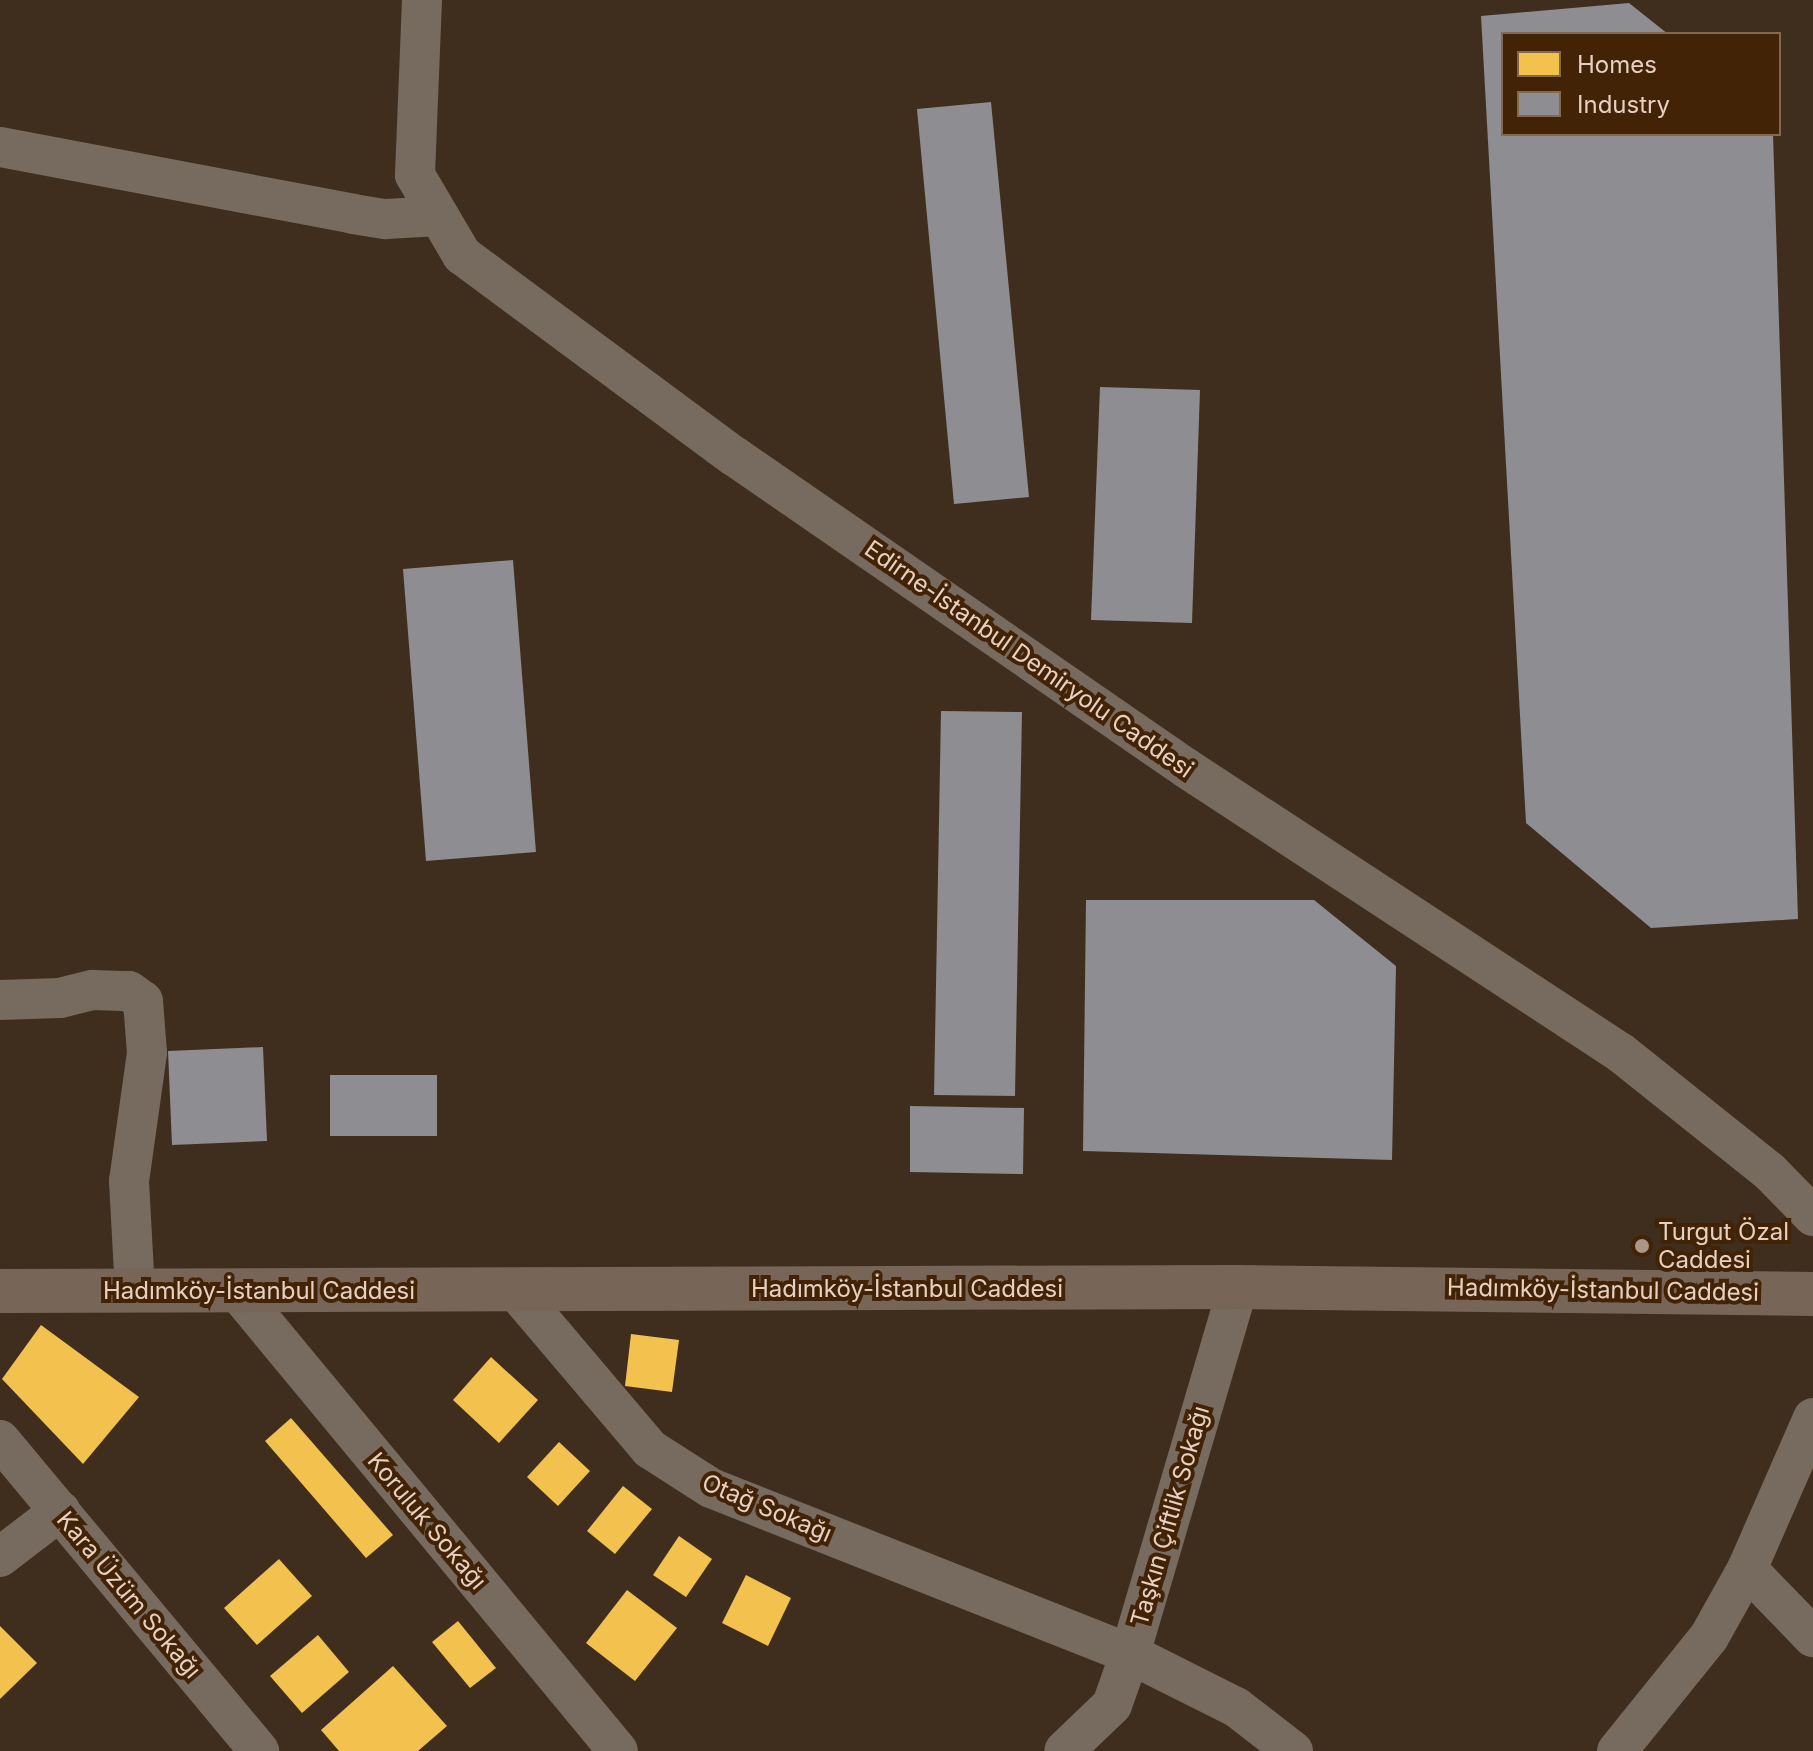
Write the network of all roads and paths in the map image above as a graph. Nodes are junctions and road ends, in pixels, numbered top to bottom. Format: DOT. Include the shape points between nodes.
graph roads {
  1 [pos="422,0"];
  2 [pos="0,147"];
  3 [pos="439,216"];
  4 [pos="0,1000"];
  5 [pos="1813,1216"];
  6 [pos="1238,1287"];
  7 [pos="0,1291"];
  8 [pos="135,1291"];
  9 [pos="237,1291"];
  10 [pos="516,1291"];
  11 [pos="1813,1294"];
  12 [pos="1813,1418"];
  13 [pos="0,1440"];
  14 [pos="60,1511"];
  15 [pos="0,1557"];
  16 [pos="1747,1569"];
  17 [pos="1813,1637"];
  18 [pos="1130,1654"];
  19 [pos="259,1751"];
  20 [pos="618,1751"];
  21 [pos="1064,1751"];
  22 [pos="1293,1751"];
  23 [pos="1617,1751"];
  1 -- 3 [label="street, Edirne-İstanbul Demiryolu Caddesi" via="415,175"];
  2 -- 3 [label="street" via="353,214 386,219"];
  3 -- 5 [label="street, Edirne-İstanbul Demiryolu Caddesi" via="462,255 734,456 1186,768 1621,1053 1769,1171"];
  4 -- 8 [label="street" via="60,998 93,990 129,991 143,1001 147,1053 129,1181"];
  6 -- 10 [label="main road, Hadımköy-İstanbul Caddesi"];
  6 -- 11 [label="main road, Hadımköy-İstanbul Caddesi"];
  6 -- 18 [label="street, Taşkın Çiftlik Sokağı"];
  7 -- 8 [label="main road, Hadımköy-İstanbul Caddesi"];
  8 -- 9 [label="main road, Hadımköy-İstanbul Caddesi"];
  9 -- 10 [label="main road, Hadımköy-İstanbul Caddesi"];
  9 -- 20 [label="street, Koruluk Sokağı"];
  10 -- 18 [label="street, Otağ Sokağı" via="650,1449 711,1488"];
  12 -- 16 [label="street"];
  13 -- 14 [label="street, Kara Üzüm Sokağı"];
  14 -- 15 [label="street"];
  14 -- 19 [label="street, Kara Üzüm Sokağı"];
  16 -- 17 [label="street"];
  16 -- 23 [label="street" via="1709,1637"];
  18 -- 21 [label="street" via="1112,1705"];
  18 -- 22 [label="street, Taşkın Çiftlik Sokağı" via="1236,1707"];
}
